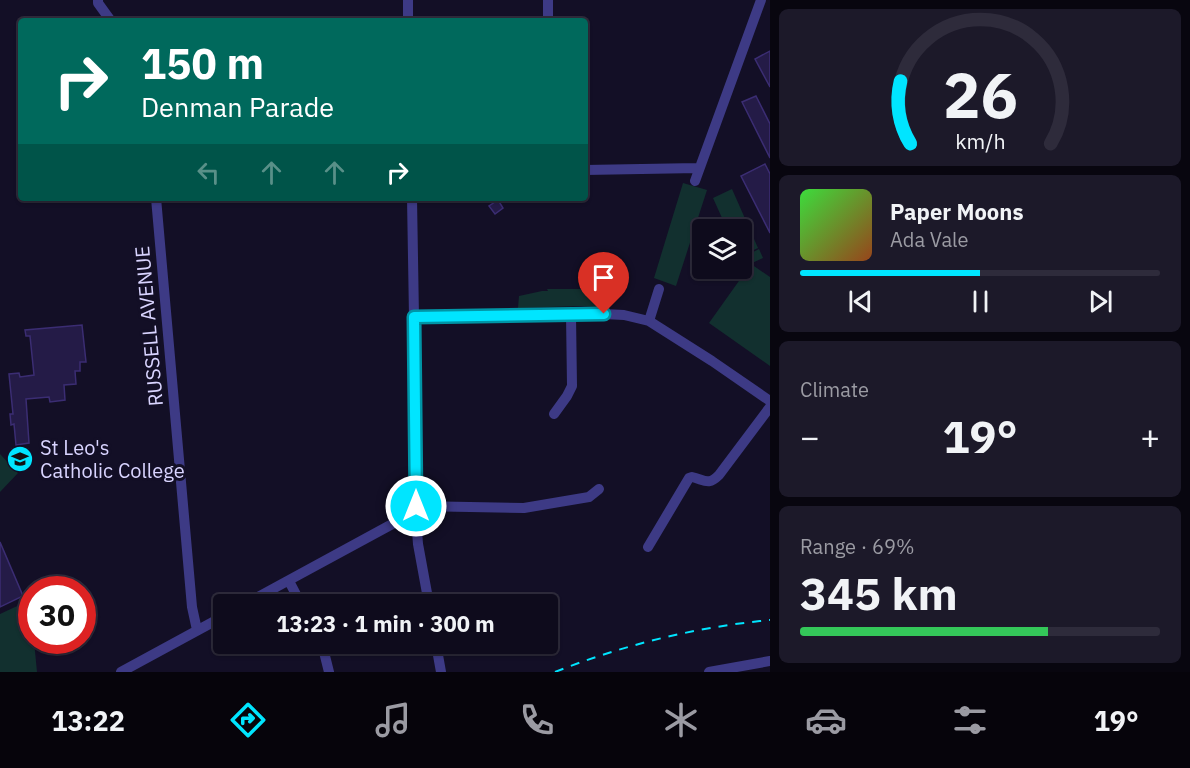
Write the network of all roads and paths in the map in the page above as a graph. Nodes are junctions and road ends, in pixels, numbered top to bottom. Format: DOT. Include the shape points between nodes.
graph roads {
  1 [pos="99,0"];
  2 [pos="408,0"];
  3 [pos="548,0"];
  4 [pos="761,0"];
  5 [pos="109,18"];
  6 [pos="408,18"];
  7 [pos="548,18"];
  8 [pos="698,168"];
  9 [pos="588,170"];
  10 [pos="695,181"];
  11 [pos="156,201"];
  12 [pos="412,201"];
  13 [pos="659,289"];
  14 [pos="571,315"];
  15 [pos="414,317"];
  16 [pos="649,321"];
  17 [pos="770,400"];
  18 [pos="770,407"];
  19 [pos="554,414"];
  20 [pos="599,489"];
  21 [pos="416,506"];
  22 [pos="416,518"];
  23 [pos="648,547"];
  24 [pos="289,581"];
  25 [pos="264,594"];
  26 [pos="296,594"];
  27 [pos="427,594"];
  28 [pos="213,622"];
  29 [pos="197,630"];
  30 [pos="324,654"];
  31 [pos="438,654"];
  32 [pos="770,661"];
  33 [pos="121,672"];
  34 [pos="329,672"];
  35 [pos="441,672"];
  36 [pos="709,672"];
  1 -- 5 [label="street"];
  2 -- 6 [label="street"];
  3 -- 7 [label="street"];
  4 -- 8 [label="street"];
  8 -- 9 [label="street"];
  8 -- 10 [label="street"];
  11 -- 29 [label="street, RUSSELL AVENUE"];
  12 -- 15 [label="street"];
  13 -- 16 [label="street"];
  14 -- 15 [label="street"];
  14 -- 16 [label="street" via="624,315"];
  14 -- 19 [label="street" via="572,386"];
  15 -- 21 [label="street"];
  16 -- 17 [label="street"];
  18 -- 23 [label="street" via="715,478 708,482 689,478"];
  20 -- 21 [label="street" via="589,497 524,508"];
  21 -- 22 [label="street"];
  22 -- 24 [label="street" via="396,522"];
  22 -- 27 [label="street"];
  24 -- 25 [label="street"];
  24 -- 26 [label="street"];
  28 -- 29 [label="street"];
  29 -- 33 [label="street"];
  30 -- 34 [label="street"];
  31 -- 35 [label="street"];
  32 -- 36 [label="street"];
}
